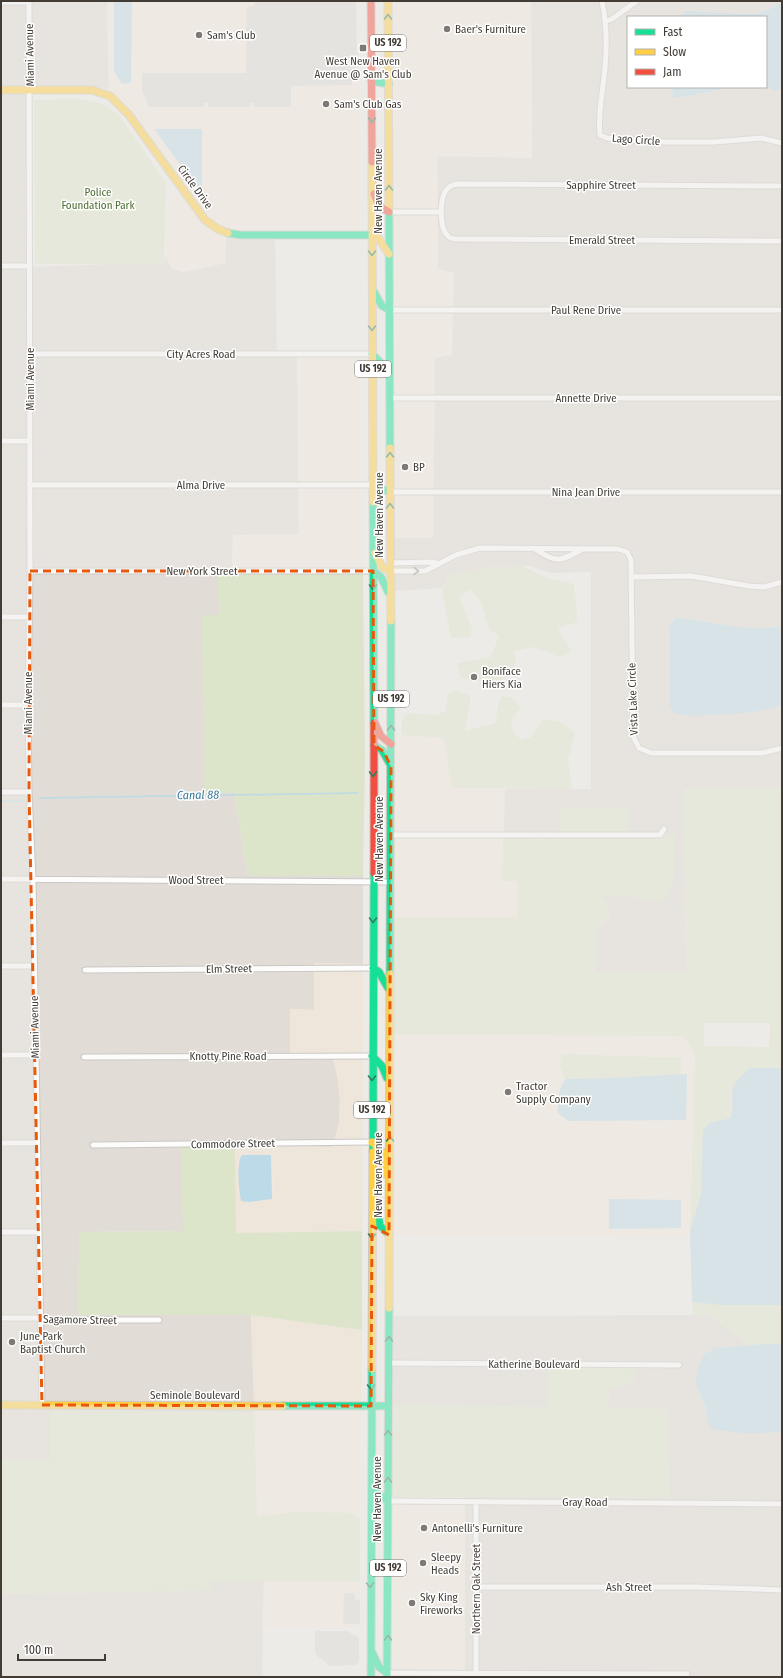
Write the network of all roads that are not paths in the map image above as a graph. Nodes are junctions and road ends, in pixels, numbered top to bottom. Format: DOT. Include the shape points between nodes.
graph roads {
  1 [pos="371,1"];
  2 [pos="388,1"];
  3 [pos="602,1"];
  4 [pos="637,1"];
  5 [pos="1,2"];
  6 [pos="29,2"];
  7 [pos="606,21"];
  8 [pos="371,81"];
  9 [pos="389,84"];
  10 [pos="1,90"];
  11 [pos="30,90"];
  12 [pos="782,143"];
  13 [pos="372,186"];
  14 [pos="782,186"];
  15 [pos="389,212"];
  16 [pos="441,212"];
  17 [pos="372,235"];
  18 [pos="782,241"];
  19 [pos="389,255"];
  20 [pos="1,266"];
  21 [pos="30,266"];
  22 [pos="372,289"];
  23 [pos="390,310"];
  24 [pos="782,310"];
  25 [pos="30,354"];
  26 [pos="372,354"];
  27 [pos="390,378"];
  28 [pos="390,398"];
  29 [pos="782,398"];
  30 [pos="1,441"];
  31 [pos="30,441"];
  32 [pos="29,485"];
  33 [pos="373,485"];
  34 [pos="390,492"];
  35 [pos="782,492"];
  36 [pos="373,548"];
  37 [pos="557,548"];
  38 [pos="534,549"];
  39 [pos="582,550"];
  40 [pos="557,559"];
  41 [pos="390,563"];
  42 [pos="439,564"];
  43 [pos="30,570"];
  44 [pos="373,571"];
  45 [pos="390,571"];
  46 [pos="631,577"];
  47 [pos="782,582"];
  48 [pos="390,597"];
  49 [pos="1,617"];
  50 [pos="29,617"];
  51 [pos="1,705"];
  52 [pos="28,705"];
  53 [pos="374,721"];
  54 [pos="391,744"];
  55 [pos="374,745"];
  56 [pos="782,748"];
  57 [pos="391,767"];
  58 [pos="1,792"];
  59 [pos="28,792"];
  60 [pos="664,829"];
  61 [pos="391,835"];
  62 [pos="1,879"];
  63 [pos="33,879"];
  64 [pos="373,881"];
  65 [pos="390,882"];
  66 [pos="1,966"];
  67 [pos="34,966"];
  68 [pos="373,968"];
  69 [pos="85,970"];
  70 [pos="390,992"];
  71 [pos="1,1055"];
  72 [pos="36,1055"];
  73 [pos="372,1056"];
  74 [pos="84,1057"];
  75 [pos="390,1085"];
  76 [pos="372,1142"];
  77 [pos="1,1143"];
  78 [pos="37,1143"];
  79 [pos="93,1145"];
  80 [pos="372,1173"];
  81 [pos="389,1186"];
  82 [pos="1,1232"];
  83 [pos="39,1232"];
  84 [pos="389,1235"];
  85 [pos="1,1318"];
  86 [pos="41,1320"];
  87 [pos="159,1320"];
  88 [pos="388,1363"];
  89 [pos="679,1365"];
  90 [pos="1,1405"];
  91 [pos="42,1406"];
  92 [pos="371,1406"];
  93 [pos="388,1406"];
  94 [pos="371,1478"];
  95 [pos="388,1501"];
  96 [pos="476,1502"];
  97 [pos="782,1504"];
  98 [pos="477,1587"];
  99 [pos="782,1590"];
  100 [pos="370,1646"];
  101 [pos="687,1674"];
  102 [pos="388,1675"];
  103 [pos="651,1675"];
  104 [pos="372,1676"];
  105 [pos="476,1676"];
  1 -- 8 [label="main road, New Haven Avenue / US 192"];
  9 -- 2 [label="main road, New Haven Avenue / US 192, one-way"];
  3 -- 7 [label="street, Lago Circle"];
  4 -- 7 [label="street"];
  5 -- 6 [label="street"];
  6 -- 11 [label="street, Miami Avenue"];
  7 -- 12 [label="street, Lago Circle" via="607,42 599,111 600,135 607,138 665,142 714,142 761,138"];
  8 -- 9 [label="main road"];
  8 -- 13 [label="main road, New Haven Avenue / US 192, one-way"];
  15 -- 9 [label="main road, New Haven Avenue / US 192, one-way"];
  10 -- 11 [label="main road, Circle Drive"];
  11 -- 17 [label="main road, Circle Drive" via="92,90 110,96 129,115 205,220 217,230 240,235"];
  11 -- 21 [label="street, Miami Avenue"];
  13 -- 15 [label="main road" via="378,205"];
  13 -- 17 [label="main road, New Haven Avenue / US 192"];
  14 -- 16 [label="street, Sapphire Street" via="456,184 447,188"];
  15 -- 16 [label="street"];
  15 -- 19 [label="main road, New Haven Avenue / US 192"];
  16 -- 18 [label="street, Emerald Street" via="443,227 448,236 454,239"];
  17 -- 19 [label="main road" via="379,239"];
  17 -- 22 [label="main road, New Haven Avenue / US 192, one-way"];
  19 -- 23 [label="main road, New Haven Avenue / US 192"];
  20 -- 21 [label="street"];
  21 -- 25 [label="street, Miami Avenue"];
  22 -- 23 [label="main road" via="382,306"];
  22 -- 26 [label="main road, New Haven Avenue / US 192, one-way"];
  23 -- 24 [label="street, Paul Rene Drive"];
  23 -- 27 [label="main road, New Haven Avenue / US 192"];
  25 -- 26 [label="street, City Acres Road"];
  25 -- 31 [label="street, Miami Avenue"];
  26 -- 27 [label="main road" via="384,366"];
  26 -- 33 [label="main road, New Haven Avenue / US 192"];
  27 -- 28 [label="main road, New Haven Avenue / US 192"];
  28 -- 29 [label="street, Annette Drive"];
  34 -- 28 [label="main road, New Haven Avenue / US 192, one-way"];
  30 -- 31 [label="street"];
  31 -- 32 [label="street, Miami Avenue"];
  32 -- 33 [label="street, Alma Drive"];
  32 -- 43 [label="street, Miami Avenue"];
  33 -- 34 [label="main road"];
  33 -- 36 [label="main road, New Haven Avenue / US 192"];
  34 -- 35 [label="street, Nina Jean Drive"];
  41 -- 34 [label="main road, New Haven Avenue / US 192, one-way"];
  36 -- 44 [label="main road, New Haven Avenue / US 192"];
  36 -- 45 [label="main road" via="380,566"];
  37 -- 38 [label="street, Vista Lake Circle"];
  37 -- 39 [label="street, Vista Lake Circle"];
  37 -- 40 [label="street"];
  38 -- 40 [label="street, Vista Lake Circle" via="549,558"];
  38 -- 42 [label="street, Vista Lake Circle" via="480,548 456,555"];
  39 -- 40 [label="street, Vista Lake Circle" via="565,559"];
  39 -- 46 [label="street, Vista Lake Circle" via="618,549 627,552 631,560"];
  41 -- 42 [label="street"];
  41 -- 45 [label="main road, New Haven Avenue / US 192"];
  45 -- 42 [label="street, Vista Lake Circle, one-way" via="425,571"];
  43 -- 44 [label="street, New York Street"];
  43 -- 50 [label="street, Miami Avenue"];
  44 -- 48 [label="main road" via="384,582"];
  44 -- 53 [label="main road, New Haven Avenue / US 192, one-way"];
  45 -- 48 [label="main road, New Haven Avenue / US 192"];
  46 -- 47 [label="street" via="691,576 757,587"];
  46 -- 56 [label="street, Vista Lake Circle" via="633,736 639,748 651,753 762,753"];
  54 -- 48 [label="main road, New Haven Avenue / US 192, one-way"];
  49 -- 50 [label="street"];
  50 -- 52 [label="street, Miami Avenue"];
  51 -- 52 [label="street"];
  52 -- 59 [label="street, Miami Avenue"];
  53 -- 54 [label="main road" via="381,736"];
  53 -- 55 [label="main road, New Haven Avenue / US 192"];
  54 -- 57 [label="main road, New Haven Avenue / US 192"];
  55 -- 57 [label="main road" via="384,752"];
  55 -- 64 [label="main road, New Haven Avenue / US 192, one-way"];
  57 -- 61 [label="main road, New Haven Avenue / US 192"];
  58 -- 59 [label="street"];
  59 -- 63 [label="street, Miami Avenue"];
  60 -- 61 [label="street" via="660,835"];
  61 -- 65 [label="main road, New Haven Avenue / US 192"];
  62 -- 63 [label="street, Wood Street"];
  63 -- 64 [label="street, Wood Street"];
  63 -- 67 [label="street, Miami Avenue"];
  64 -- 65 [label="street, Wood Street"];
  64 -- 68 [label="main road, New Haven Avenue / US 192, one-way"];
  65 -- 70 [label="main road, New Haven Avenue / US 192"];
  66 -- 67 [label="street"];
  67 -- 72 [label="street, Miami Avenue"];
  68 -- 69 [label="street, Elm Street"];
  68 -- 70 [label="main road" via="380,972"];
  68 -- 73 [label="main road, New Haven Avenue / US 192"];
  70 -- 75 [label="main road, New Haven Avenue / US 192"];
  71 -- 72 [label="street"];
  72 -- 78 [label="street, Miami Avenue"];
  73 -- 74 [label="street, Knotty Pine Road"];
  73 -- 75 [label="main road" via="384,1068"];
  73 -- 76 [label="main road, New Haven Avenue / US 192, one-way"];
  81 -- 75 [label="main road, New Haven Avenue / US 192, one-way"];
  76 -- 79 [label="street, Commodore Street"];
  76 -- 80 [label="main road, New Haven Avenue / US 192"];
  76 -- 81 [label="main road" via="383,1153"];
  77 -- 78 [label="street"];
  78 -- 83 [label="street, Miami Avenue"];
  80 -- 84 [label="main road" via="379,1226 382,1232"];
  80 -- 92 [label="main road, New Haven Avenue / US 192, one-way"];
  81 -- 84 [label="main road, New Haven Avenue / US 192"];
  82 -- 83 [label="street"];
  83 -- 86 [label="street, Miami Avenue"];
  88 -- 84 [label="main road, New Haven Avenue / US 192, one-way"];
  85 -- 86 [label="street, Sagamore Street"];
  86 -- 87 [label="street, Sagamore Street"];
  86 -- 91 [label="street, Miami Avenue"];
  88 -- 89 [label="street, Katherine Boulevard"];
  88 -- 93 [label="main road, New Haven Avenue / US 192"];
  90 -- 91 [label="main road, Seminole Boulevard"];
  91 -- 92 [label="main road, Seminole Boulevard"];
  92 -- 93 [label="main road, Seminole Boulevard"];
  92 -- 94 [label="main road, New Haven Avenue / US 192"];
  95 -- 93 [label="main road, New Haven Avenue / US 192, one-way"];
  94 -- 95 [label="main road" via="378,1493"];
  94 -- 100 [label="main road, New Haven Avenue / US 192, one-way"];
  95 -- 96 [label="street, Gray Road"];
  102 -- 95 [label="main road, New Haven Avenue / US 192, one-way"];
  96 -- 97 [label="street, Gray Road"];
  96 -- 98 [label="street, Northern Oak Street"];
  98 -- 99 [label="street, Ash Street" via="688,1587"];
  98 -- 105 [label="street, Northern Oak Street"];
  100 -- 102 [label="main road" via="377,1665"];
  100 -- 104 [label="main road, New Haven Avenue / US 192"];
  101 -- 103 [label="street"];
  102 -- 105 [label="street"];
  103 -- 105 [label="street"];
}
